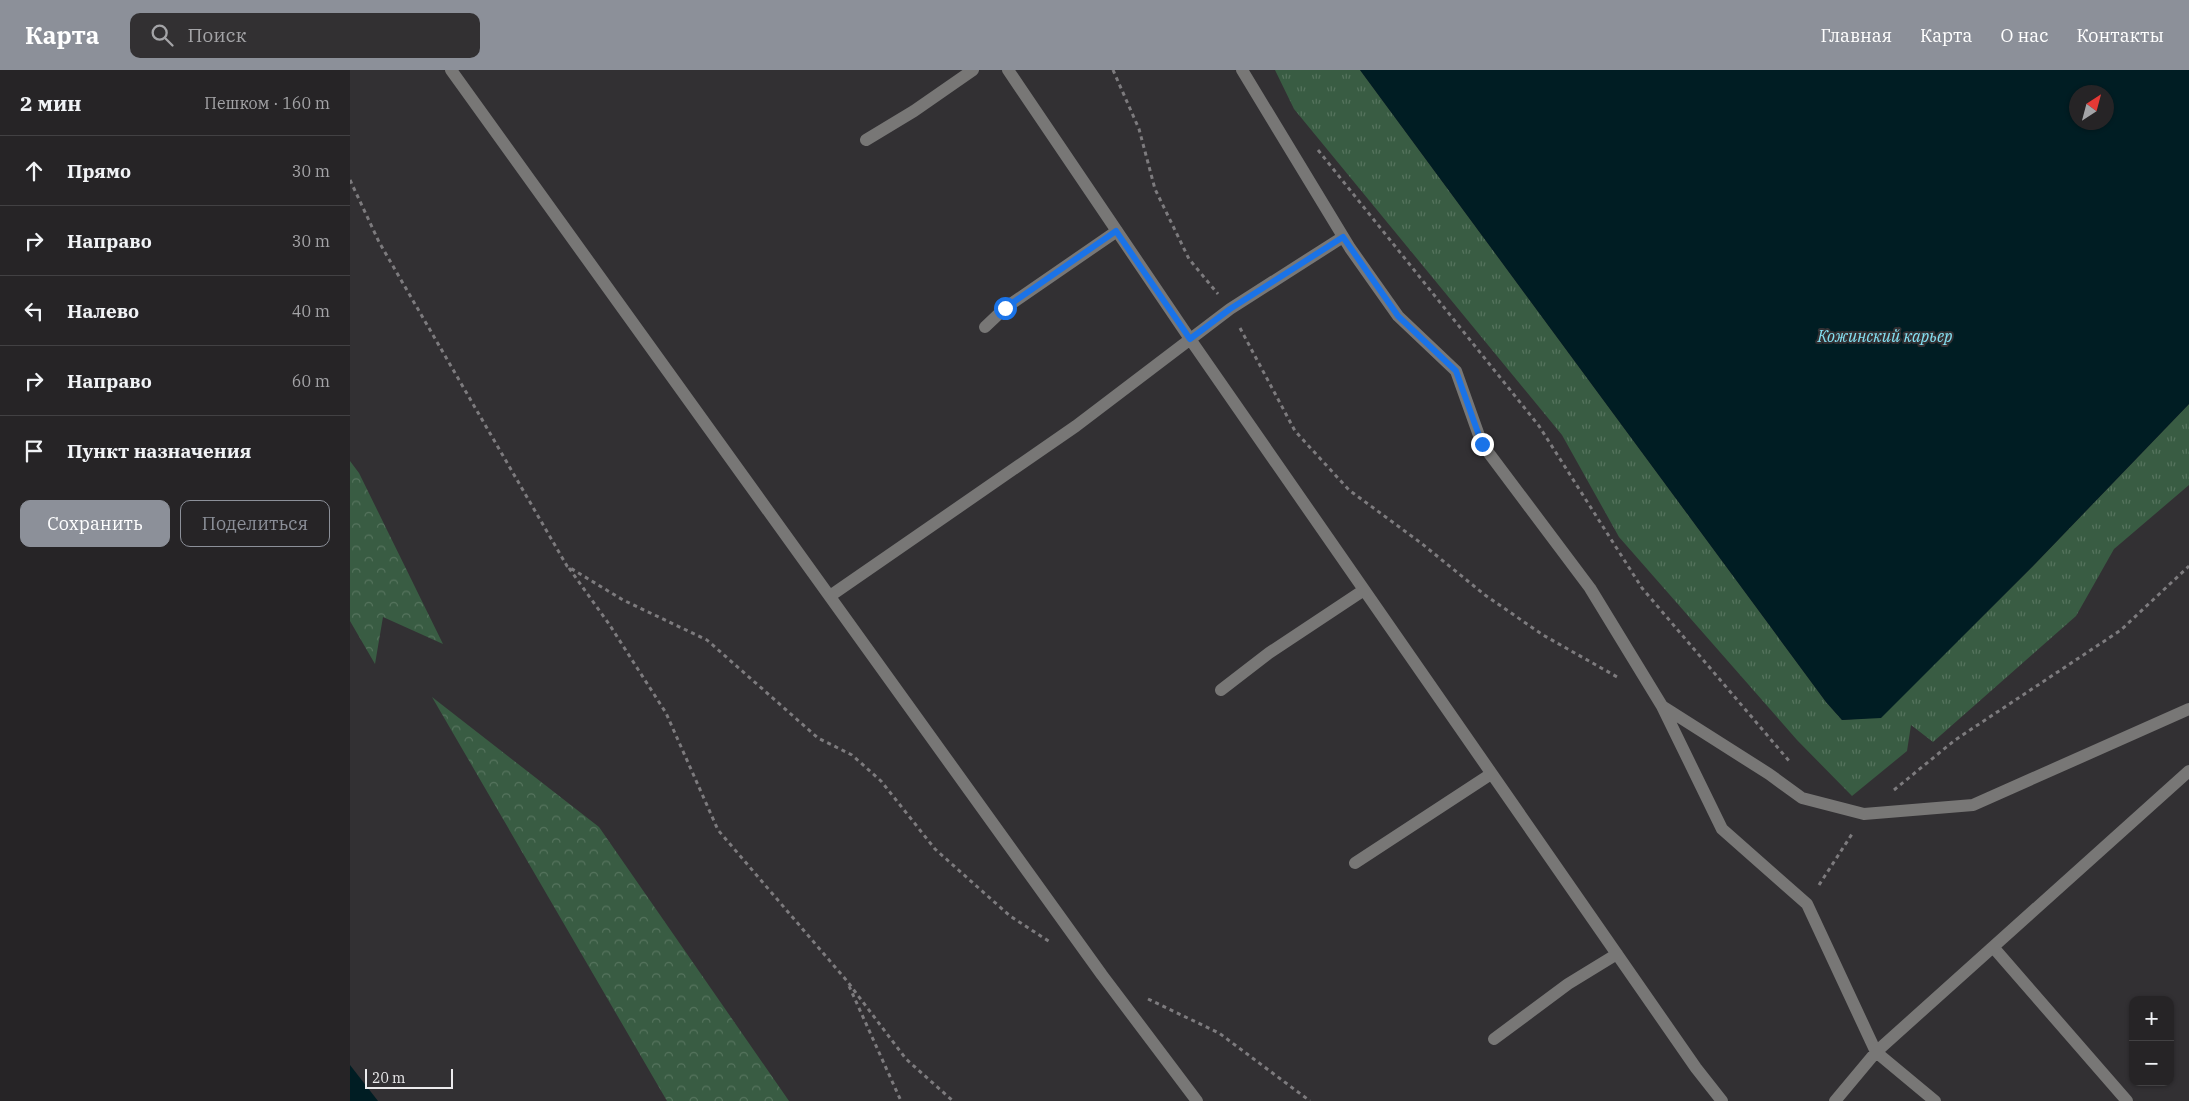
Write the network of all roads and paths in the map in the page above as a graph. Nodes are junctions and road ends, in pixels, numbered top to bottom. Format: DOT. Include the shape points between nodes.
graph roads {
  1 [pos="451,70"];
  2 [pos="973,70"];
  3 [pos="1008,70"];
  4 [pos="1114,70"];
  5 [pos="1242,70"];
  6 [pos="866,140"];
  7 [pos="1314,146"];
  8 [pos="350,180"];
  9 [pos="1116,231"];
  10 [pos="1343,237"];
  11 [pos="1230,309"];
  12 [pos="986,327"];
  13 [pos="1190,339"];
  14 [pos="567,566"];
  15 [pos="2189,566"];
  16 [pos="1364,590"];
  17 [pos="830,596"];
  18 [pos="1624,681"];
  19 [pos="1221,690"];
  20 [pos="1662,706"];
  21 [pos="2189,709"];
  22 [pos="2189,771"];
  23 [pos="1491,774"];
  24 [pos="1802,798"];
  25 [pos="1864,814"];
  26 [pos="1355,863"];
  27 [pos="1807,904"];
  28 [pos="1056,946"];
  29 [pos="1993,947"];
  30 [pos="1617,954"];
  31 [pos="847,981"];
  32 [pos="1141,996"];
  33 [pos="1494,1039"];
  34 [pos="1876,1052"];
  35 [pos="901,1101"];
  36 [pos="953,1101"];
  37 [pos="1197,1101"];
  38 [pos="1310,1101"];
  39 [pos="1722,1101"];
  40 [pos="1835,1101"];
  41 [pos="1935,1101"];
  42 [pos="2127,1101"];
  1 -- 17 [label="lane"];
  2 -- 6 [label="lane"];
  3 -- 9 [label="lane"];
  4 -- 11 [label="path" via="1139,129 1159,198 1189,259"];
  5 -- 10 [label="lane"];
  7 -- 24 [label="path" via="1539,426 1642,588 1789,759"];
  8 -- 14 [label="path" via="378,242"];
  9 -- 12 [label="lane" via="1005,308"];
  9 -- 13 [label="lane"];
  10 -- 11 [label="lane"];
  10 -- 20 [label="lane" via="1398,316 1456,371 1482,444 1590,588"];
  11 -- 13 [label="lane"];
  11 -- 18 [label="path" via="1295,431 1349,490 1484,595 1543,635"];
  13 -- 16 [label="lane"];
  13 -- 17 [label="lane" via="1076,426"];
  14 -- 28 [label="path" via="623,600 707,640 818,738 852,755 881,781 935,849 1010,916"];
  14 -- 31 [label="path" via="666,713 718,830"];
  15 -- 25 [label="path" via="2121,630 1955,740"];
  16 -- 19 [label="lane" via="1269,653"];
  16 -- 23 [label="lane"];
  17 -- 37 [label="lane" via="1102,975"];
  20 -- 24 [label="lane"];
  20 -- 27 [label="lane" via="1722,829"];
  21 -- 25 [label="lane" via="1973,805"];
  22 -- 29 [label="lane"];
  23 -- 26 [label="lane"];
  23 -- 30 [label="lane"];
  24 -- 25 [label="lane"];
  25 -- 27 [label="path"];
  27 -- 34 [label="lane"];
  29 -- 34 [label="lane"];
  29 -- 42 [label="lane"];
  30 -- 33 [label="lane" via="1568,984"];
  30 -- 39 [label="lane"];
  31 -- 35 [label="path"];
  31 -- 36 [label="path" via="906,1059"];
  32 -- 38 [label="path" via="1219,1033"];
  34 -- 40 [label="lane"];
  34 -- 41 [label="lane"];
}
